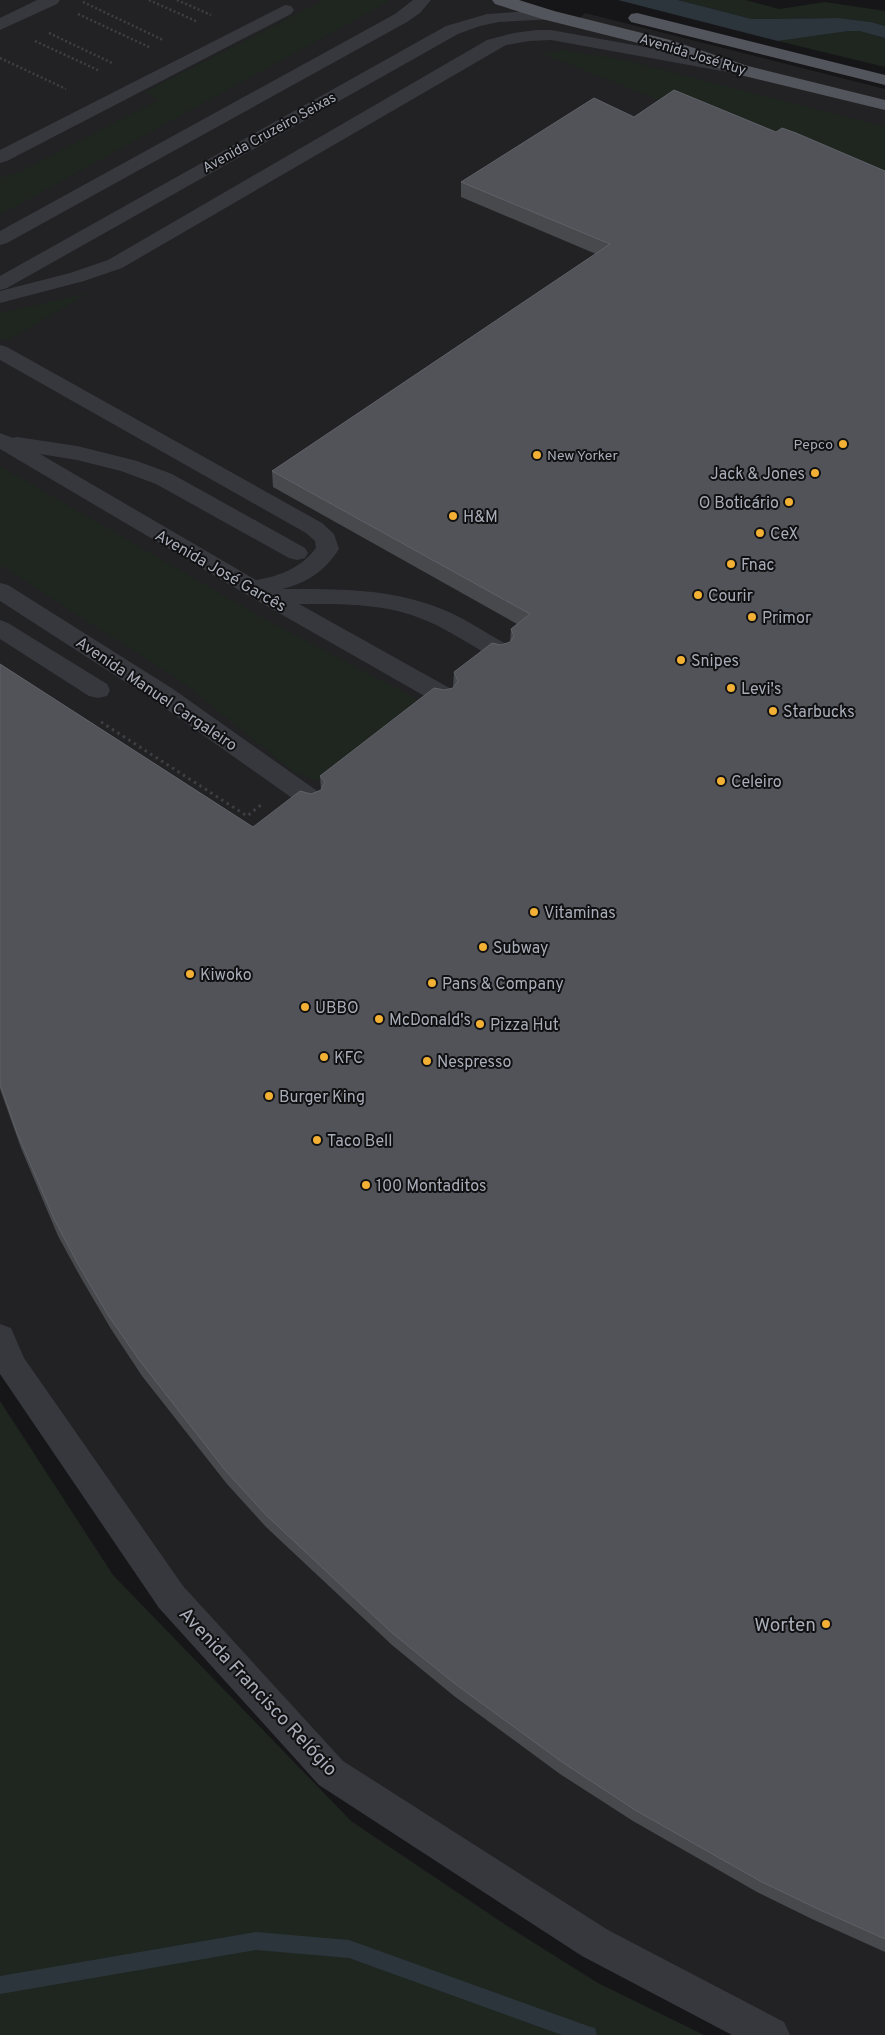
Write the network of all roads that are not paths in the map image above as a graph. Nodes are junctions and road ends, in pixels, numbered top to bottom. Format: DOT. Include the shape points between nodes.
graph roads {
  1 [pos="50,0"];
  2 [pos="422,0"];
  3 [pos="501,0"];
  4 [pos="267,2"];
  5 [pos="616,13"];
  6 [pos="548,15"];
  7 [pos="0,25"];
  8 [pos="742,70"];
  9 [pos="885,80"];
  10 [pos="885,105"];
  11 [pos="0,157"];
  12 [pos="0,239"];
  13 [pos="0,284"];
  14 [pos="0,297"];
  15 [pos="0,351"];
  16 [pos="1,441"];
  17 [pos="297,553"];
  18 [pos="0,590"];
  19 [pos="260,593"];
  20 [pos="0,628"];
  21 [pos="500,651"];
  22 [pos="98,690"];
  23 [pos="444,696"];
  24 [pos="311,799"];
  25 [pos="0,1338"];
  26 [pos="771,2035"];
  1 -- 7 [label="street"];
  2 -- 12 [label="street" via="401,18"];
  3 -- 6 [label="main road, Avenida José Ruy"];
  4 -- 11 [label="street" via="285,10"];
  5 -- 9 [label="main road, Avenida José Ruy"];
  6 -- 8 [label="main road, Avenida José Ruy" via="664,44"];
  6 -- 13 [label="street, Avenida Cruzeiro Seixas" via="491,17 452,30"];
  8 -- 10 [label="main road, Avenida José Ruy"];
  8 -- 14 [label="street" via="551,35 505,39 115,264"];
  15 -- 19 [label="street" via="314,528 326,539 328,550 319,562 302,575"];
  16 -- 17 [label="street" via="77,453 164,479"];
  16 -- 19 [label="street, Avenida José Garcês"];
  18 -- 24 [label="street, Avenida Manuel Cargaleiro" via="164,695"];
  19 -- 21 [label="street" via="394,602 448,621"];
  19 -- 23 [label="street, Avenida José Garcês"];
  20 -- 22 [label="street"];
  25 -- 26 [label="street, Avenida Francisco Relógio" via="11,1366 171,1597 331,1773 595,1943"];
}
